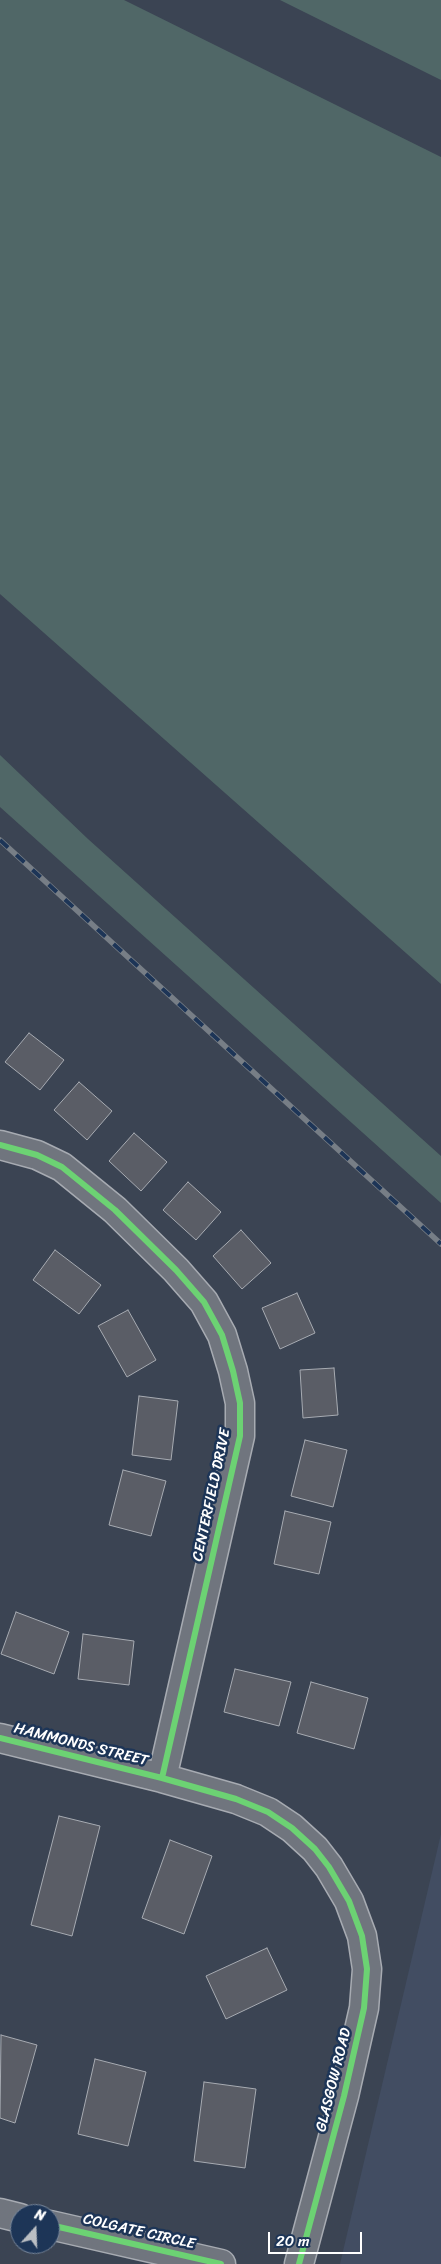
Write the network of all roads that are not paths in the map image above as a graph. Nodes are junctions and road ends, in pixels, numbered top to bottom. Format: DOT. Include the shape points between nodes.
graph roads {
  1 [pos="0,1145"];
  2 [pos="0,1738"];
  3 [pos="162,1778"];
  4 [pos="349,1901"];
  5 [pos="60,2227"];
  6 [pos="221,2264"];
  7 [pos="299,2264"];
  1 -- 3 [label="street, CENTERFIELD DRIVE" via="37,1155 62,1167 115,1210 204,1302 222,1335 233,1371 240,1403 240,1436"];
  2 -- 3 [label="street, HAMMONDS STREET"];
  3 -- 4 [label="street, HAMMONDS STREET" via="236,1799 268,1812 315,1849"];
  4 -- 7 [label="street, GLASGOW ROAD" via="362,1936 367,1969 364,2008"];
  5 -- 6 [label="street, COLGATE CIRCLE"];
}
